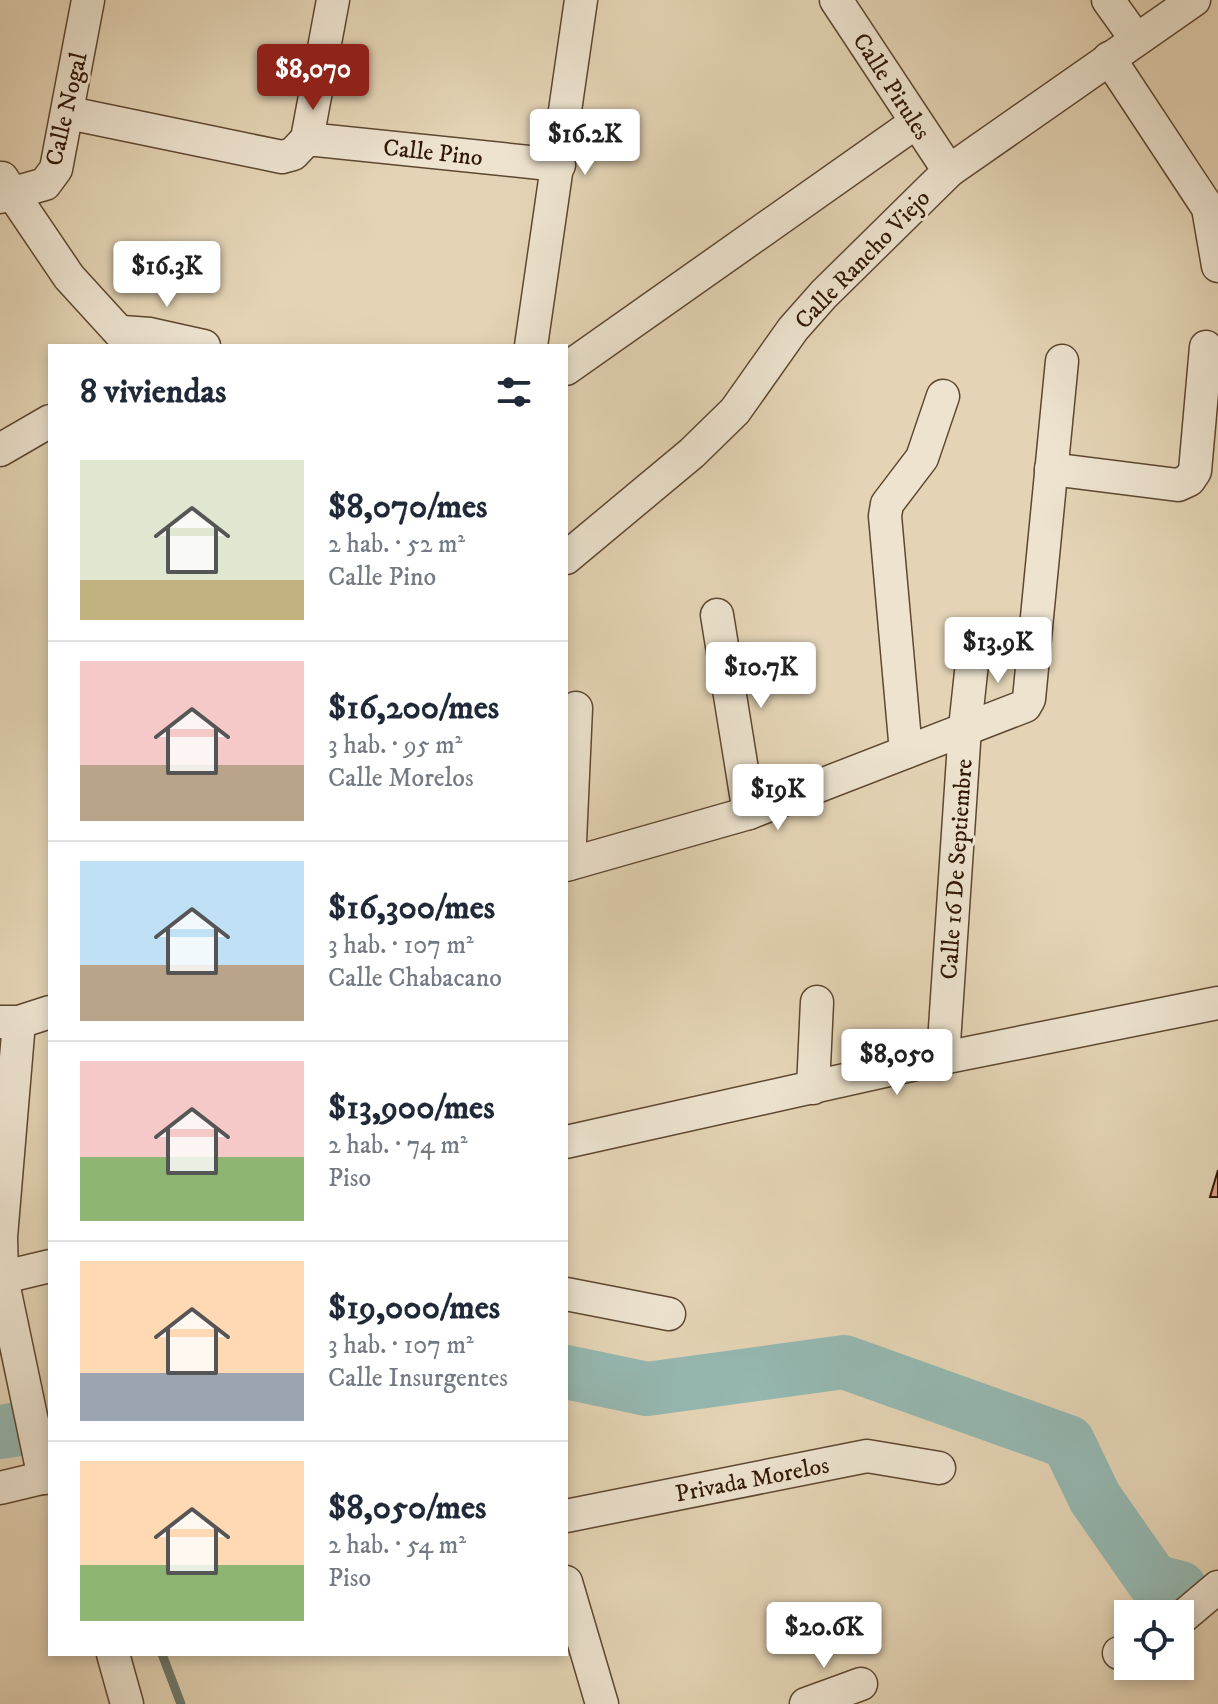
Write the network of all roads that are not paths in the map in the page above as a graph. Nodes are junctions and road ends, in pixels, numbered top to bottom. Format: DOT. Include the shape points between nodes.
graph roads {
  1 [pos="88,0"];
  2 [pos="333,0"];
  3 [pos="581,0"];
  4 [pos="836,0"];
  5 [pos="1108,0"];
  6 [pos="1194,0"];
  7 [pos="1136,39"];
  8 [pos="1109,58"];
  9 [pos="69,113"];
  10 [pos="915,123"];
  11 [pos="307,139"];
  12 [pos="559,165"];
  13 [pos="949,171"];
  14 [pos="5,189"];
  15 [pos="1218,266"];
  16 [pos="127,339"];
  17 [pos="195,344"];
  18 [pos="531,344"];
  19 [pos="1206,347"];
  20 [pos="1062,361"];
  21 [pos="568,368"];
  22 [pos="943,396"];
  23 [pos="48,422"];
  24 [pos="0,450"];
  25 [pos="1051,469"];
  26 [pos="568,556"];
  27 [pos="717,615"];
  28 [pos="975,635"];
  29 [pos="576,708"];
  30 [pos="965,728"];
  31 [pos="906,752"];
  32 [pos="749,813"];
  33 [pos="568,848"];
  34 [pos="568,865"];
  35 [pos="817,1002"];
  36 [pos="1218,1003"];
  37 [pos="48,1013"];
  38 [pos="12,1029"];
  39 [pos="48,1036"];
  40 [pos="943,1058"];
  41 [pos="813,1088"];
  42 [pos="568,1142"];
  43 [pos="48,1266"];
  44 [pos="1,1278"];
  45 [pos="568,1294"];
  46 [pos="669,1314"];
  47 [pos="939,1468"];
  48 [pos="47,1477"];
  49 [pos="0,1488"];
  50 [pos="0,1498"];
  51 [pos="568,1516"];
  52 [pos="1218,1587"];
  53 [pos="568,1589"];
  54 [pos="1194,1607"];
  55 [pos="114,1656"];
  56 [pos="861,1684"];
  57 [pos="127,1704"];
  58 [pos="602,1704"];
  59 [pos="806,1704"];
  1 -- 9 [label="street, Calle Nogal"];
  2 -- 11 [label="street"];
  3 -- 12 [label="street"];
  4 -- 10 [label="street, Calle Pirules"];
  5 -- 7 [label="street"];
  6 -- 7 [label="street, Calle Rancho Viejo"];
  7 -- 8 [label="street, Calle Rancho Viejo"];
  8 -- 13 [label="street, Calle Rancho Viejo"];
  8 -- 15 [label="street" via="1208,208"];
  9 -- 11 [label="street" via="282,157"];
  9 -- 14 [label="street, Calle Nogal" via="56,169 45,184"];
  10 -- 13 [label="street, Calle Pirules"];
  10 -- 21 [label="street"];
  11 -- 12 [label="street, Calle Pino"];
  12 -- 18 [label="street"];
  13 -- 26 [label="street, Calle Rancho Viejo" via="824,294 735,411"];
  14 -- 16 [label="street" via="69,277"];
  16 -- 17 [label="street" via="150,334"];
  19 -- 25 [label="street" via="1195,471 1189,480 1178,485"];
  20 -- 25 [label="street"];
  22 -- 31 [label="street" via="922,458 887,504 885,516"];
  23 -- 24 [label="street"];
  25 -- 30 [label="street" via="1029,699 1018,710"];
  27 -- 32 [label="street"];
  28 -- 30 [label="street, Calle 16 De Septiembre"];
  29 -- 33 [label="street"];
  30 -- 31 [label="street"];
  30 -- 40 [label="street, Calle 16 De Septiembre"];
  31 -- 32 [label="street"];
  32 -- 34 [label="street"];
  35 -- 41 [label="street"];
  36 -- 40 [label="street"];
  37 -- 38 [label="street"];
  38 -- 39 [label="street"];
  38 -- 44 [label="street"];
  40 -- 41 [label="street"];
  41 -- 42 [label="street"];
  43 -- 44 [label="street"];
  44 -- 48 [label="street"];
  45 -- 46 [label="street"];
  47 -- 51 [label="street, Privada Morelos" via="867,1456"];
  48 -- 49 [label="street"];
  49 -- 50 [label="street"];
  52 -- 54 [label="street"];
  53 -- 58 [label="street"];
  55 -- 57 [label="street"];
  56 -- 59 [label="street"];
}
